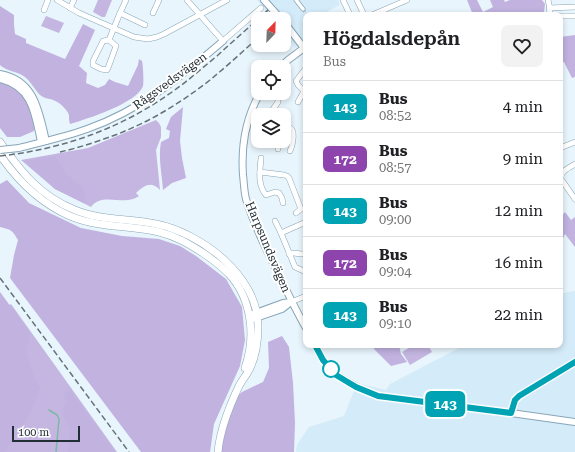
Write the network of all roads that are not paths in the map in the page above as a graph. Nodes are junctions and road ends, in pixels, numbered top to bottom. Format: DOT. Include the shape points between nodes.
graph roads {
  1 [pos="48,0"];
  2 [pos="57,0"];
  3 [pos="74,0"];
  4 [pos="126,0"];
  5 [pos="159,0"];
  6 [pos="186,0"];
  7 [pos="227,0"];
  8 [pos="264,0"];
  9 [pos="296,0"];
  10 [pos="343,0"];
  11 [pos="357,0"];
  12 [pos="408,0"];
  13 [pos="548,0"];
  14 [pos="575,7"];
  15 [pos="70,8"];
  16 [pos="261,8"];
  17 [pos="549,8"];
  18 [pos="303,9"];
  19 [pos="44,10"];
  20 [pos="153,12"];
  21 [pos="275,12"];
  22 [pos="349,12"];
  23 [pos="363,12"];
  24 [pos="379,12"];
  25 [pos="549,12"];
  26 [pos="120,13"];
  27 [pos="200,15"];
  28 [pos="563,16"];
  29 [pos="575,16"];
  30 [pos="144,25"];
  31 [pos="114,28"];
  32 [pos="291,31"];
  33 [pos="109,40"];
  34 [pos="223,41"];
  35 [pos="303,46"];
  36 [pos="303,49"];
  37 [pos="288,60"];
  38 [pos="303,72"];
  39 [pos="0,74"];
  40 [pos="0,79"];
  41 [pos="303,89"];
  42 [pos="303,93"];
  43 [pos="257,100"];
  44 [pos="278,102"];
  45 [pos="298,102"];
  46 [pos="274,108"];
  47 [pos="291,129"];
  48 [pos="0,142"];
  49 [pos="43,142"];
  50 [pos="575,142"];
  51 [pos="563,147"];
  52 [pos="0,150"];
  53 [pos="290,151"];
  54 [pos="0,155"];
  55 [pos="261,158"];
  56 [pos="575,164"];
  57 [pos="563,171"];
  58 [pos="260,172"];
  59 [pos="563,182"];
  60 [pos="575,199"];
  61 [pos="283,203"];
  62 [pos="296,213"];
  63 [pos="275,221"];
  64 [pos="303,223"];
  65 [pos="281,232"];
  66 [pos="289,254"];
  67 [pos="303,255"];
  68 [pos="303,271"];
  69 [pos="303,297"];
  70 [pos="291,302"];
  71 [pos="253,316"];
  72 [pos="303,323"];
  73 [pos="317,348"];
  74 [pos="575,362"];
  75 [pos="511,413"];
  76 [pos="575,422"];
  77 [pos="218,452"];
  1 -- 19 [label="street"];
  2 -- 15 [label="street"];
  3 -- 15 [label="street"];
  4 -- 26 [label="street"];
  5 -- 20 [label="street"];
  6 -- 27 [label="street"];
  7 -- 27 [label="street"];
  8 -- 21 [label="street"];
  9 -- 18 [label="street"];
  10 -- 22 [label="street"];
  11 -- 23 [label="street"];
  12 -- 24 [label="street"];
  13 -- 17 [label="street"];
  14 -- 17 [label="street"];
  15 -- 31 [label="street"];
  16 -- 34 [label="street"];
  17 -- 25 [label="street"];
  26 -- 30 [label="street"];
  26 -- 31 [label="street"];
  27 -- 31 [label="street" via="157,38 138,38"];
  27 -- 34 [label="street"];
  28 -- 29 [label="street"];
  31 -- 33 [label="street"];
  32 -- 35 [label="street"];
  33 -- 33 [label="street" via="103,41 93,63 105,70 116,46"];
  34 -- 49 [label="street, Rågsvedsvägen" via="174,82 128,111 89,129"];
  36 -- 37 [label="street"];
  38 -- 41 [label="street" via="296,81"];
  39 -- 49 [label="street" via="25,86 33,96 39,109"];
  40 -- 49 [label="street" via="16,85 30,100"];
  42 -- 45 [label="street"];
  43 -- 70 [label="street, Harpsundsvägen" via="244,136 244,189 257,228"];
  44 -- 46 [label="street"];
  47 -- 53 [label="street" via="294,133"];
  48 -- 71 [label="main road" via="21,172 54,200 92,216 164,226 183,232 199,242 237,273 254,305"];
  49 -- 52 [label="street, Rågsvedsvägen, bridge"];
  50 -- 51 [label="street"];
  54 -- 71 [label="main road" via="14,175 41,200 79,220 160,232 188,243 229,274"];
  55 -- 58 [label="street, Harpsundsvägen"];
  56 -- 57 [label="street"];
  58 -- 61 [label="street, Harpsundsvägen" via="264,193 279,193"];
  58 -- 62 [label="street" via="289,178 301,209"];
  59 -- 60 [label="street"];
  63 -- 65 [label="street, Harpsundsvägen"];
  64 -- 65 [label="street, Harpsundsvägen"];
  65 -- 66 [label="street, Harpsundsvägen"];
  66 -- 67 [label="street, Harpsundsvägen"];
  66 -- 68 [label="street, Harpsundsvägen" via="295,267"];
  69 -- 70 [label="street"];
  70 -- 71 [label="street" via="284,302 281,306"];
  70 -- 72 [label="street, Harpsundsvägen"];
  71 -- 77 [label="main road" via="248,361 226,416"];
  73 -- 75 [label="street" via="336,375 378,396"];
  74 -- 75 [label="street" via="519,396"];
  75 -- 76 [label="street"];
}
